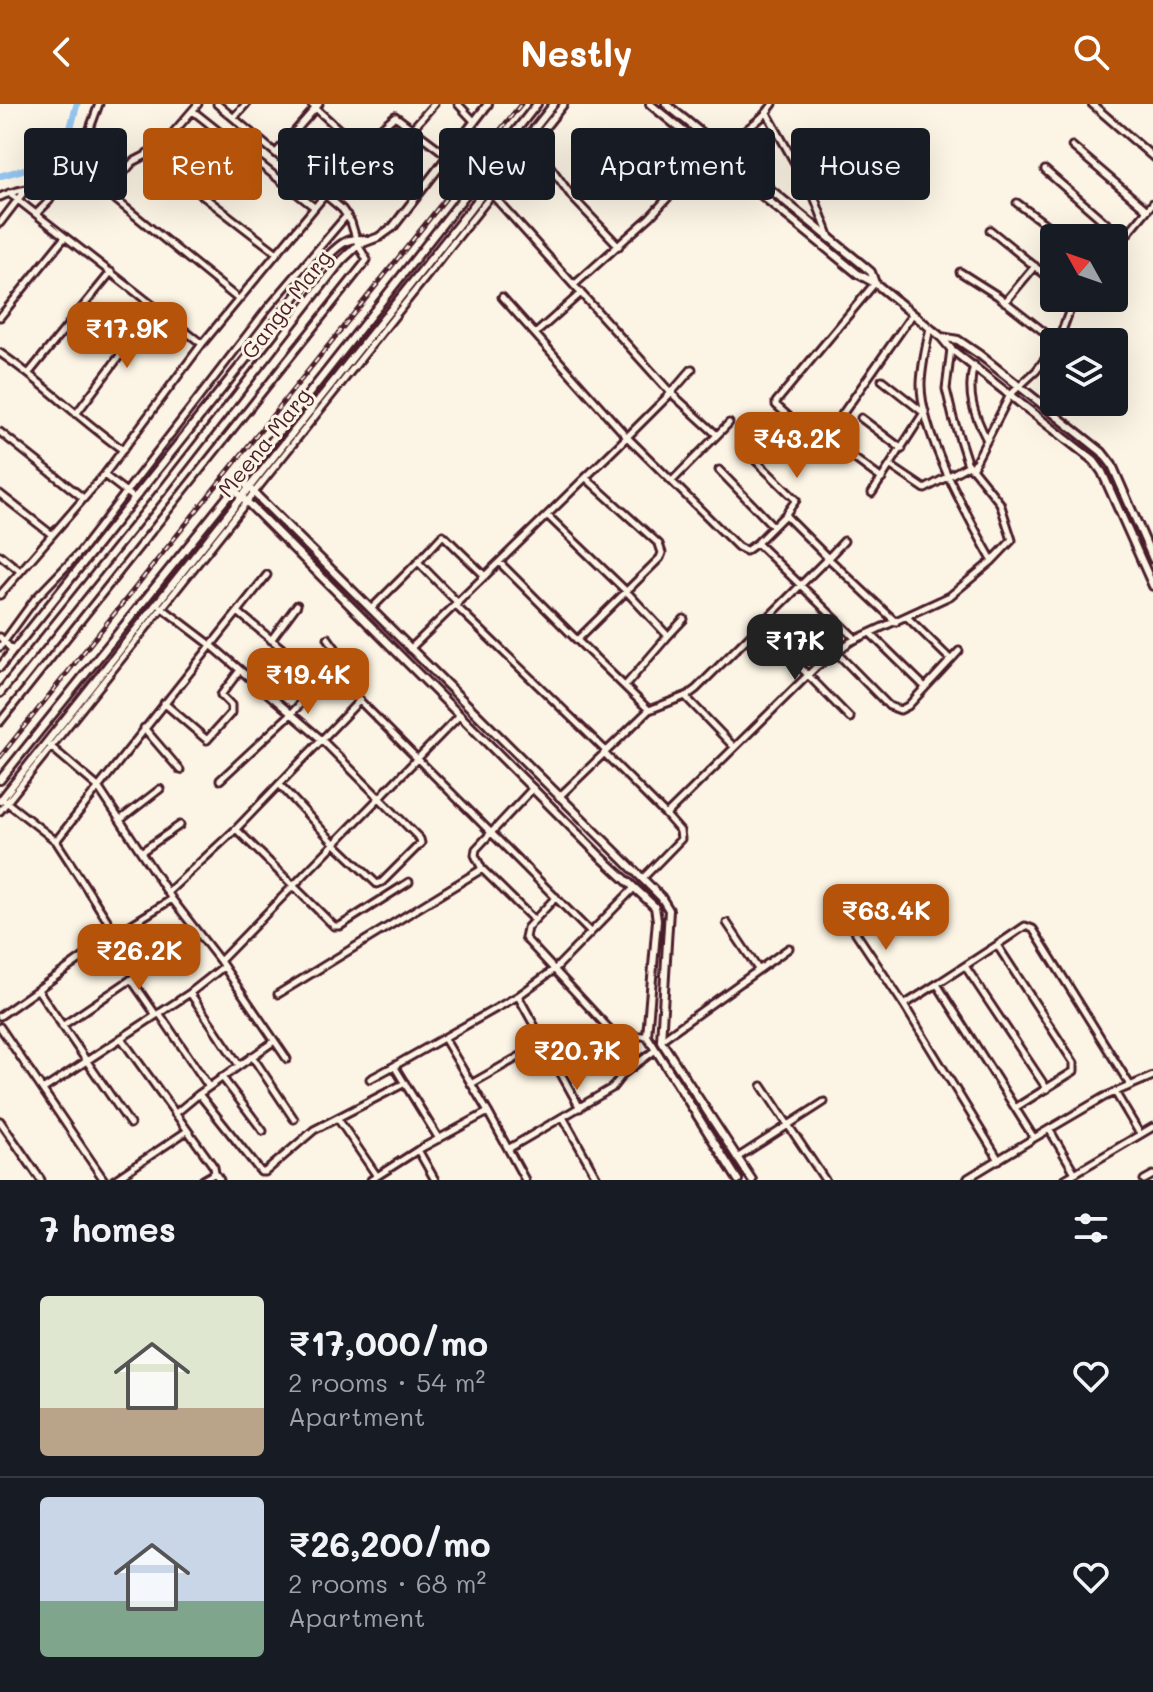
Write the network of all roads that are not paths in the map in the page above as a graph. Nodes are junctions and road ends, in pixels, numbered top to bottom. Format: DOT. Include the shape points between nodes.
graph roads {
  1 [pos="99,104"];
  2 [pos="198,104"];
  3 [pos="217,104"];
  4 [pos="246,104"];
  5 [pos="434,104"];
  6 [pos="458,104"];
  7 [pos="488,104"];
  8 [pos="537,104"];
  9 [pos="554,104"];
  10 [pos="564,104"];
  11 [pos="650,104"];
  12 [pos="666,104"];
  13 [pos="773,104"];
  14 [pos="1092,104"];
  15 [pos="315,105"];
  16 [pos="193,111"];
  17 [pos="767,113"];
  18 [pos="234,117"];
  19 [pos="474,121"];
  20 [pos="90,128"];
  21 [pos="178,128"];
  22 [pos="338,128"];
  23 [pos="380,128"];
  24 [pos="413,128"];
  25 [pos="468,128"];
  26 [pos="518,128"];
  27 [pos="537,128"];
  28 [pos="545,128"];
  29 [pos="679,128"];
  30 [pos="695,128"];
  31 [pos="746,128"];
  32 [pos="423,136"];
  33 [pos="1072,146"];
  34 [pos="439,149"];
  35 [pos="276,153"];
  36 [pos="143,156"];
  37 [pos="1153,157"];
  38 [pos="439,166"];
  39 [pos="127,169"];
  40 [pos="1045,170"];
  41 [pos="555,173"];
  42 [pos="423,187"];
  43 [pos="24,189"];
  44 [pos="24,192"];
  45 [pos="9,193"];
  46 [pos="775,193"];
  47 [pos="0,197"];
  48 [pos="19,200"];
  49 [pos="50,200"];
  50 [pos="117,200"];
  51 [pos="208,200"];
  52 [pos="320,200"];
  53 [pos="330,200"];
  54 [pos="413,200"];
  55 [pos="462,200"];
  56 [pos="484,200"];
  57 [pos="497,200"];
  58 [pos="667,200"];
  59 [pos="767,200"];
  60 [pos="1017,203"];
  61 [pos="1153,203"];
  62 [pos="314,207"];
  63 [pos="1147,210"];
  64 [pos="37,213"];
  65 [pos="347,215"];
  66 [pos="0,223"];
  67 [pos="1045,224"];
  68 [pos="1107,224"];
  69 [pos="990,230"];
  70 [pos="1128,234"];
  71 [pos="65,237"];
  72 [pos="831,239"];
  73 [pos="356,241"];
  74 [pos="619,246"];
  75 [pos="277,253"];
  76 [pos="1035,266"];
  77 [pos="1040,270"];
  78 [pos="111,272"];
  79 [pos="960,272"];
  80 [pos="875,283"];
  81 [pos="574,285"];
  82 [pos="581,293"];
  83 [pos="502,297"];
  84 [pos="238,299"];
  85 [pos="1005,302"];
  86 [pos="161,310"];
  87 [pos="912,315"];
  88 [pos="0,317"];
  89 [pos="930,328"];
  90 [pos="1040,329"];
  91 [pos="535,334"];
  92 [pos="941,337"];
  93 [pos="202,344"];
  94 [pos="951,349"];
  95 [pos="0,353"];
  96 [pos="974,365"];
  97 [pos="1040,366"];
  98 [pos="692,369"];
  99 [pos="29,373"];
  100 [pos="882,380"];
  101 [pos="1017,386"];
  102 [pos="671,393"];
  103 [pos="1010,395"];
  104 [pos="925,412"];
  105 [pos="76,414"];
  106 [pos="861,418"];
  107 [pos="729,423"];
  108 [pos="0,432"];
  109 [pos="717,435"];
  110 [pos="627,437"];
  111 [pos="987,441"];
  112 [pos="839,447"];
  113 [pos="902,449"];
  114 [pos="123,450"];
  115 [pos="746,451"];
  116 [pos="891,466"];
  117 [pos="971,467"];
  118 [pos="719,470"];
  119 [pos="104,475"];
  120 [pos="949,477"];
  121 [pos="586,478"];
  122 [pos="882,479"];
  123 [pos="241,480"];
  124 [pos="672,481"];
  125 [pos="234,489"];
  126 [pos="252,490"];
  127 [pos="125,491"];
  128 [pos="872,493"];
  129 [pos="0,494"];
  130 [pos="82,497"];
  131 [pos="134,498"];
  132 [pos="246,499"];
  133 [pos="547,515"];
  134 [pos="785,515"];
  135 [pos="773,526"];
  136 [pos="51,534"];
  137 [pos="844,541"];
  138 [pos="757,543"];
  139 [pos="0,555"];
  140 [pos="828,558"];
  141 [pos="1153,559"];
  142 [pos="992,561"];
  143 [pos="418,562"];
  144 [pos="499,562"];
  145 [pos="20,571"];
  146 [pos="267,575"];
  147 [pos="485,576"];
  148 [pos="800,586"];
  149 [pos="1153,586"];
  150 [pos="626,591"];
  151 [pos="0,595"];
  152 [pos="148,597"];
  153 [pos="457,604"];
  154 [pos="297,605"];
  155 [pos="160,606"];
  156 [pos="371,609"];
  157 [pos="237,612"];
  158 [pos="907,617"];
  159 [pos="684,619"];
  160 [pos="896,622"];
  161 [pos="760,626"];
  162 [pos="870,633"];
  163 [pos="668,636"];
  164 [pos="328,638"];
  165 [pos="856,639"];
  166 [pos="271,640"];
  167 [pos="577,640"];
  168 [pos="1,642"];
  169 [pos="211,645"];
  170 [pos="410,649"];
  171 [pos="13,651"];
  172 [pos="959,651"];
  173 [pos="836,652"];
  174 [pos="951,660"];
  175 [pos="0,667"];
  176 [pos="240,670"];
  177 [pos="808,674"];
  178 [pos="320,680"];
  179 [pos="625,686"];
  180 [pos="925,687"];
  181 [pos="350,691"];
  182 [pos="0,693"];
  183 [pos="685,696"];
  184 [pos="360,700"];
  185 [pos="164,703"];
  186 [pos="649,710"];
  187 [pos="291,714"];
  188 [pos="460,715"];
  189 [pos="850,718"];
  190 [pos="0,722"];
  191 [pos="144,728"];
  192 [pos="36,734"];
  193 [pos="322,740"];
  194 [pos="49,745"];
  195 [pos="734,747"];
  196 [pos="605,752"];
  197 [pos="419,759"];
  198 [pos="180,770"];
  199 [pos="0,780"];
  200 [pos="220,780"];
  201 [pos="279,784"];
  202 [pos="98,787"];
  203 [pos="533,788"];
  204 [pos="160,789"];
  205 [pos="559,797"];
  206 [pos="379,798"];
  207 [pos="2,800"];
  208 [pos="0,811"];
  209 [pos="666,815"];
  210 [pos="120,820"];
  211 [pos="180,825"];
  212 [pos="236,829"];
  213 [pos="491,832"];
  214 [pos="56,841"];
  215 [pos="334,843"];
  216 [pos="141,852"];
  217 [pos="482,869"];
  218 [pos="642,880"];
  219 [pos="409,882"];
  220 [pos="293,885"];
  221 [pos="634,888"];
  222 [pos="168,892"];
  223 [pos="556,897"];
  224 [pos="172,899"];
  225 [pos="848,905"];
  226 [pos="534,920"];
  227 [pos="727,923"];
  228 [pos="590,932"];
  229 [pos="116,934"];
  230 [pos="198,934"];
  231 [pos="997,945"];
  232 [pos="789,948"];
  233 [pos="222,964"];
  234 [pos="965,966"];
  235 [pos="555,969"];
  236 [pos="758,969"];
  237 [pos="131,979"];
  238 [pos="937,984"];
  239 [pos="38,990"];
  240 [pos="190,993"];
  241 [pos="278,994"];
  242 [pos="518,996"];
  243 [pos="904,1005"];
  244 [pos="157,1014"];
  245 [pos="0,1016"];
  246 [pos="62,1026"];
  247 [pos="0,1027"];
  248 [pos="2,1036"];
  249 [pos="647,1036"];
  250 [pos="121,1038"];
  251 [pos="444,1038"];
  252 [pos="661,1041"];
  253 [pos="273,1042"];
  254 [pos="544,1043"];
  255 [pos="654,1051"];
  256 [pos="252,1056"];
  257 [pos="287,1059"];
  258 [pos="86,1061"];
  259 [pos="239,1065"];
  260 [pos="394,1066"];
  261 [pos="1153,1076"];
  262 [pos="222,1077"];
  263 [pos="370,1079"];
  264 [pos="405,1083"];
  265 [pos="471,1084"];
  266 [pos="1130,1085"];
  267 [pos="762,1086"];
  268 [pos="209,1087"];
  269 [pos="44,1089"];
  270 [pos="1047,1089"];
  271 [pos="1115,1092"];
  272 [pos="199,1094"];
  273 [pos="824,1102"];
  274 [pos="580,1108"];
  275 [pos="1015,1108"];
  276 [pos="488,1112"];
  277 [pos="175,1114"];
  278 [pos="563,1117"];
  279 [pos="294,1119"];
  280 [pos="338,1119"];
  281 [pos="0,1121"];
  282 [pos="130,1124"];
  283 [pos="789,1126"];
  284 [pos="1153,1127"];
  285 [pos="1049,1129"];
  286 [pos="187,1131"];
  287 [pos="263,1131"];
  288 [pos="1140,1134"];
  289 [pos="1034,1138"];
  290 [pos="439,1139"];
  291 [pos="508,1149"];
  292 [pos="418,1150"];
  293 [pos="737,1158"];
  294 [pos="999,1160"];
  295 [pos="215,1173"];
  296 [pos="1153,1175"];
  297 [pos="1075,1176"];
  298 [pos="374,1178"];
  299 [pos="41,1180"];
  300 [pos="104,1180"];
  301 [pos="114,1180"];
  302 [pos="203,1180"];
  303 [pos="220,1180"];
  304 [pos="435,1180"];
  305 [pos="525,1180"];
  306 [pos="598,1180"];
  307 [pos="738,1180"];
  308 [pos="752,1180"];
  309 [pos="825,1180"];
  310 [pos="967,1180"];
  311 [pos="1063,1180"];
  312 [pos="1144,1180"];
  1 -- 20 [label="street"];
  2 -- 16 [label="street"];
  3 -- 18 [label="street"];
  4 -- 18 [label="street"];
  5 -- 24 [label="street"];
  6 -- 19 [label="street"];
  7 -- 19 [label="street"];
  8 -- 26 [label="street, Meena Marg"];
  9 -- 27 [label="street, Meena Marg"];
  10 -- 28 [label="street"];
  11 -- 29 [label="street"];
  12 -- 30 [label="street"];
  13 -- 17 [label="street"];
  14 -- 37 [label="street"];
  15 -- 22 [label="street"];
  15 -- 35 [label="street"];
  16 -- 21 [label="street"];
  16 -- 62 [label="street"];
  17 -- 31 [label="street"];
  17 -- 72 [label="street"];
  18 -- 35 [label="street"];
  19 -- 25 [label="street"];
  23 -- 24 [label="street" via="392,117"];
  32 -- 34 [label="street"];
  33 -- 63 [label="street"];
  36 -- 39 [label="street"];
  38 -- 42 [label="street"];
  40 -- 68 [label="street"];
  41 -- 74 [label="street"];
  43 -- 45 [label="street"];
  44 -- 48 [label="street"];
  45 -- 47 [label="street"];
  45 -- 48 [label="street"];
  46 -- 72 [label="street"];
  48 -- 64 [label="street"];
  48 -- 66 [label="street"];
  49 -- 64 [label="street"];
  50 -- 84 [label="street"];
  51 -- 75 [label="street"];
  52 -- 62 [label="street"];
  53 -- 65 [label="street"];
  54 -- 73 [label="street, Ganga Marg" via="386,234"];
  55 -- 123 [label="street, Meena Marg"];
  56 -- 126 [label="street, Meena Marg"];
  57 -- 81 [label="street"];
  58 -- 74 [label="street"];
  59 -- 80 [label="street"];
  60 -- 67 [label="street"];
  61 -- 63 [label="street"];
  62 -- 75 [label="street"];
  63 -- 70 [label="street"];
  64 -- 71 [label="street"];
  65 -- 73 [label="street"];
  65 -- 127 [label="street"];
  69 -- 76 [label="street"];
  71 -- 78 [label="street"];
  71 -- 88 [label="street"];
  72 -- 80 [label="street" via="871,272"];
  73 -- 131 [label="street, Ganga Marg" via="342,242 328,256"];
  73 -- 182 [label="street, Ganga Marg"];
  73 -- 190 [label="street" via="365,264"];
  74 -- 81 [label="street"];
  75 -- 84 [label="street"];
  76 -- 77 [label="street"];
  76 -- 85 [label="street"];
  78 -- 86 [label="street"];
  78 -- 99 [label="street"];
  79 -- 85 [label="street"];
  80 -- 87 [label="street"];
  80 -- 87 [label="street" via="776,402 815,440 827,436"];
  81 -- 82 [label="street"];
  82 -- 91 [label="street"];
  82 -- 102 [label="street"];
  83 -- 91 [label="street"];
  84 -- 93 [label="street"];
  85 -- 90 [label="street"];
  86 -- 93 [label="street"];
  86 -- 105 [label="street"];
  87 -- 89 [label="street"];
  89 -- 92 [label="street"];
  89 -- 104 [label="street" via="921,384"];
  91 -- 110 [label="street"];
  92 -- 94 [label="street"];
  92 -- 101 [label="street" via="958,340"];
  93 -- 114 [label="street"];
  94 -- 96 [label="street"];
  94 -- 117 [label="street" via="947,399"];
  95 -- 99 [label="street"];
  96 -- 103 [label="street"];
  96 -- 111 [label="street" via="970,397"];
  97 -- 101 [label="street"];
  98 -- 102 [label="street"];
  99 -- 105 [label="street"];
  100 -- 104 [label="street"];
  101 -- 103 [label="street"];
  101 -- 141 [label="street" via="1102,452"];
  102 -- 109 [label="street"];
  102 -- 110 [label="street"];
  103 -- 111 [label="street"];
  103 -- 149 [label="street" via="1094,461"];
  104 -- 113 [label="street"];
  104 -- 120 [label="street"];
  105 -- 114 [label="street"];
  106 -- 113 [label="street"];
  107 -- 109 [label="street"];
  108 -- 130 [label="street"];
  109 -- 124 [label="street"];
  110 -- 121 [label="street"];
  110 -- 124 [label="street"];
  111 -- 117 [label="street"];
  112 -- 122 [label="street"];
  113 -- 116 [label="street"];
  114 -- 119 [label="street"];
  115 -- 134 [label="street" via="796,500"];
  116 -- 120 [label="street" via="921,489"];
  116 -- 122 [label="street"];
  117 -- 120 [label="street"];
  117 -- 142 [label="street" via="1000,503 1012,540"];
  118 -- 135 [label="street"];
  119 -- 127 [label="street"];
  119 -- 130 [label="street"];
  120 -- 142 [label="street"];
  121 -- 133 [label="street"];
  121 -- 150 [label="street" via="661,548 660,558"];
  122 -- 128 [label="street"];
  123 -- 125 [label="street, Meena Marg"];
  123 -- 126 [label="street"];
  124 -- 138 [label="street" via="740,549"];
  125 -- 132 [label="street"];
  125 -- 152 [label="street, Meena Marg"];
  126 -- 132 [label="street, Meena Marg"];
  126 -- 156 [label="street"];
  127 -- 131 [label="street"];
  127 -- 168 [label="street"];
  129 -- 136 [label="street"];
  130 -- 136 [label="street"];
  131 -- 171 [label="street, Ganga Marg"];
  132 -- 155 [label="street, Meena Marg"];
  132 -- 188 [label="street"];
  133 -- 144 [label="street"];
  133 -- 150 [label="street"];
  134 -- 135 [label="street"];
  134 -- 140 [label="street"];
  135 -- 138 [label="street"];
  136 -- 145 [label="street"];
  137 -- 140 [label="street"];
  138 -- 148 [label="street"];
  139 -- 145 [label="street"];
  140 -- 148 [label="street"];
  140 -- 160 [label="street"];
  142 -- 158 [label="street" via="950,596"];
  143 -- 147 [label="street" via="443,535"];
  143 -- 153 [label="street"];
  143 -- 156 [label="street"];
  144 -- 147 [label="street"];
  144 -- 167 [label="street"];
  145 -- 151 [label="street"];
  146 -- 157 [label="street"];
  147 -- 153 [label="street"];
  148 -- 161 [label="street"];
  148 -- 165 [label="street"];
  150 -- 163 [label="street"];
  150 -- 167 [label="street"];
  152 -- 155 [label="street"];
  152 -- 192 [label="street, Meena Marg"];
  153 -- 170 [label="street"];
  153 -- 196 [label="street"];
  154 -- 166 [label="street"];
  155 -- 169 [label="street"];
  155 -- 194 [label="street, Meena Marg"];
  156 -- 170 [label="street"];
  157 -- 166 [label="street"];
  157 -- 169 [label="street"];
  158 -- 160 [label="street"];
  158 -- 174 [label="street"];
  159 -- 163 [label="street"];
  160 -- 162 [label="street"];
  161 -- 177 [label="street"];
  161 -- 183 [label="street"];
  162 -- 165 [label="street"];
  162 -- 180 [label="street"];
  163 -- 179 [label="street"];
  164 -- 178 [label="street" via="341,656"];
  165 -- 173 [label="street"];
  166 -- 178 [label="street"];
  167 -- 179 [label="street"];
  168 -- 171 [label="street"];
  169 -- 176 [label="street"];
  169 -- 185 [label="street"];
  170 -- 205 [label="street"];
  171 -- 175 [label="street, Ganga Marg"];
  172 -- 174 [label="street"];
  173 -- 177 [label="street"];
  173 -- 180 [label="street" via="894,710 903,709"];
  174 -- 180 [label="street"];
  176 -- 185 [label="street" via="221,695 231,713 207,740"];
  176 -- 187 [label="street"];
  177 -- 189 [label="street"];
  177 -- 195 [label="street"];
  178 -- 187 [label="street"];
  179 -- 186 [label="street"];
  181 -- 184 [label="street"];
  183 -- 186 [label="street"];
  183 -- 195 [label="street"];
  184 -- 193 [label="street"];
  184 -- 197 [label="street"];
  185 -- 191 [label="street"];
  186 -- 196 [label="street"];
  187 -- 193 [label="street"];
  187 -- 200 [label="street"];
  188 -- 197 [label="street"];
  188 -- 203 [label="street"];
  191 -- 198 [label="street"];
  191 -- 202 [label="street"];
  192 -- 194 [label="street"];
  192 -- 199 [label="street, Meena Marg"];
  193 -- 201 [label="street"];
  193 -- 206 [label="street"];
  194 -- 202 [label="street"];
  194 -- 207 [label="street, Meena Marg"];
  195 -- 209 [label="street"];
  196 -- 205 [label="street"];
  196 -- 209 [label="street"];
  197 -- 206 [label="street"];
  197 -- 213 [label="street"];
  201 -- 212 [label="street"];
  201 -- 215 [label="street"];
  202 -- 210 [label="street"];
  202 -- 214 [label="street"];
  203 -- 213 [label="street"];
  203 -- 221 [label="street"];
  204 -- 210 [label="street"];
  205 -- 218 [label="street"];
  206 -- 215 [label="street"];
  206 -- 215 [label="street" via="421,840 419,846 377,884"];
  207 -- 208 [label="street"];
  207 -- 214 [label="street"];
  209 -- 218 [label="street" via="681,839"];
  210 -- 216 [label="street"];
  211 -- 216 [label="street"];
  212 -- 220 [label="street"];
  212 -- 222 [label="street"];
  213 -- 217 [label="street" via="476,852"];
  213 -- 223 [label="street"];
  214 -- 229 [label="street"];
  215 -- 220 [label="street"];
  216 -- 222 [label="street"];
  217 -- 226 [label="street"];
  217 -- 241 [label="street"];
  218 -- 221 [label="street"];
  218 -- 252 [label="street" via="669,910"];
  219 -- 220 [label="street" via="340,926"];
  220 -- 233 [label="street"];
  221 -- 228 [label="street"];
  221 -- 249 [label="street" via="655,907 657,920"];
  222 -- 224 [label="street"];
  223 -- 226 [label="street"];
  223 -- 228 [label="street"];
  224 -- 229 [label="street"];
  224 -- 230 [label="street"];
  225 -- 243 [label="street" via="850,923"];
  226 -- 235 [label="street" via="525,938"];
  227 -- 236 [label="street"];
  228 -- 235 [label="street"];
  229 -- 239 [label="street"];
  230 -- 233 [label="street"];
  230 -- 237 [label="street"];
  231 -- 234 [label="street"];
  231 -- 266 [label="street" via="1025,926 1033,929"];
  231 -- 270 [label="street" via="1074,1063 1074,1071"];
  232 -- 236 [label="street"];
  233 -- 240 [label="street"];
  233 -- 253 [label="street"];
  234 -- 238 [label="street"];
  234 -- 270 [label="street"];
  235 -- 242 [label="street"];
  235 -- 249 [label="street" via="613,1033"];
  236 -- 252 [label="street"];
  237 -- 244 [label="street"];
  237 -- 246 [label="street"];
  238 -- 243 [label="street"];
  238 -- 275 [label="street"];
  239 -- 245 [label="street"];
  239 -- 246 [label="street"];
  240 -- 244 [label="street"];
  240 -- 259 [label="street"];
  242 -- 251 [label="street"];
  242 -- 254 [label="street"];
  243 -- 294 [label="street"];
  244 -- 250 [label="street"];
  244 -- 268 [label="street"];
  246 -- 258 [label="street"];
  247 -- 248 [label="street"];
  248 -- 269 [label="street"];
  249 -- 255 [label="street"];
  250 -- 258 [label="street"];
  250 -- 277 [label="street"];
  251 -- 260 [label="street"];
  251 -- 265 [label="street"];
  252 -- 293 [label="street"];
  253 -- 256 [label="street"];
  253 -- 257 [label="street"];
  254 -- 265 [label="street"];
  254 -- 274 [label="street"];
  255 -- 274 [label="street"];
  255 -- 307 [label="street"];
  256 -- 259 [label="street"];
  256 -- 279 [label="street"];
  258 -- 269 [label="street"];
  258 -- 282 [label="street"];
  259 -- 262 [label="street"];
  260 -- 263 [label="street"];
  260 -- 264 [label="street"];
  261 -- 266 [label="street"];
  262 -- 268 [label="street"];
  262 -- 287 [label="street"];
  264 -- 280 [label="street"];
  264 -- 290 [label="street"];
  265 -- 276 [label="street"];
  266 -- 271 [label="street"];
  267 -- 283 [label="street"];
  268 -- 272 [label="street"];
  269 -- 300 [label="street"];
  270 -- 275 [label="street"];
  271 -- 285 [label="street"];
  271 -- 288 [label="street"];
  272 -- 277 [label="street"];
  272 -- 280 [label="street" via="261,1172 314,1130"];
  273 -- 283 [label="street"];
  274 -- 278 [label="street"];
  275 -- 289 [label="street"];
  276 -- 290 [label="street"];
  276 -- 291 [label="street"];
  277 -- 286 [label="street"];
  278 -- 291 [label="street"];
  278 -- 306 [label="street"];
  280 -- 298 [label="street"];
  281 -- 299 [label="street"];
  283 -- 293 [label="street"];
  283 -- 309 [label="street"];
  284 -- 288 [label="street"];
  285 -- 289 [label="street"];
  285 -- 297 [label="street"];
  286 -- 295 [label="street"];
  286 -- 301 [label="street"];
  288 -- 297 [label="street"];
  289 -- 294 [label="street"];
  290 -- 292 [label="street"];
  291 -- 305 [label="street"];
  292 -- 298 [label="street"];
  292 -- 304 [label="street"];
  293 -- 308 [label="street"];
  294 -- 310 [label="street"];
  295 -- 302 [label="street"];
  295 -- 303 [label="street"];
  296 -- 312 [label="street"];
  297 -- 311 [label="street"];
}
